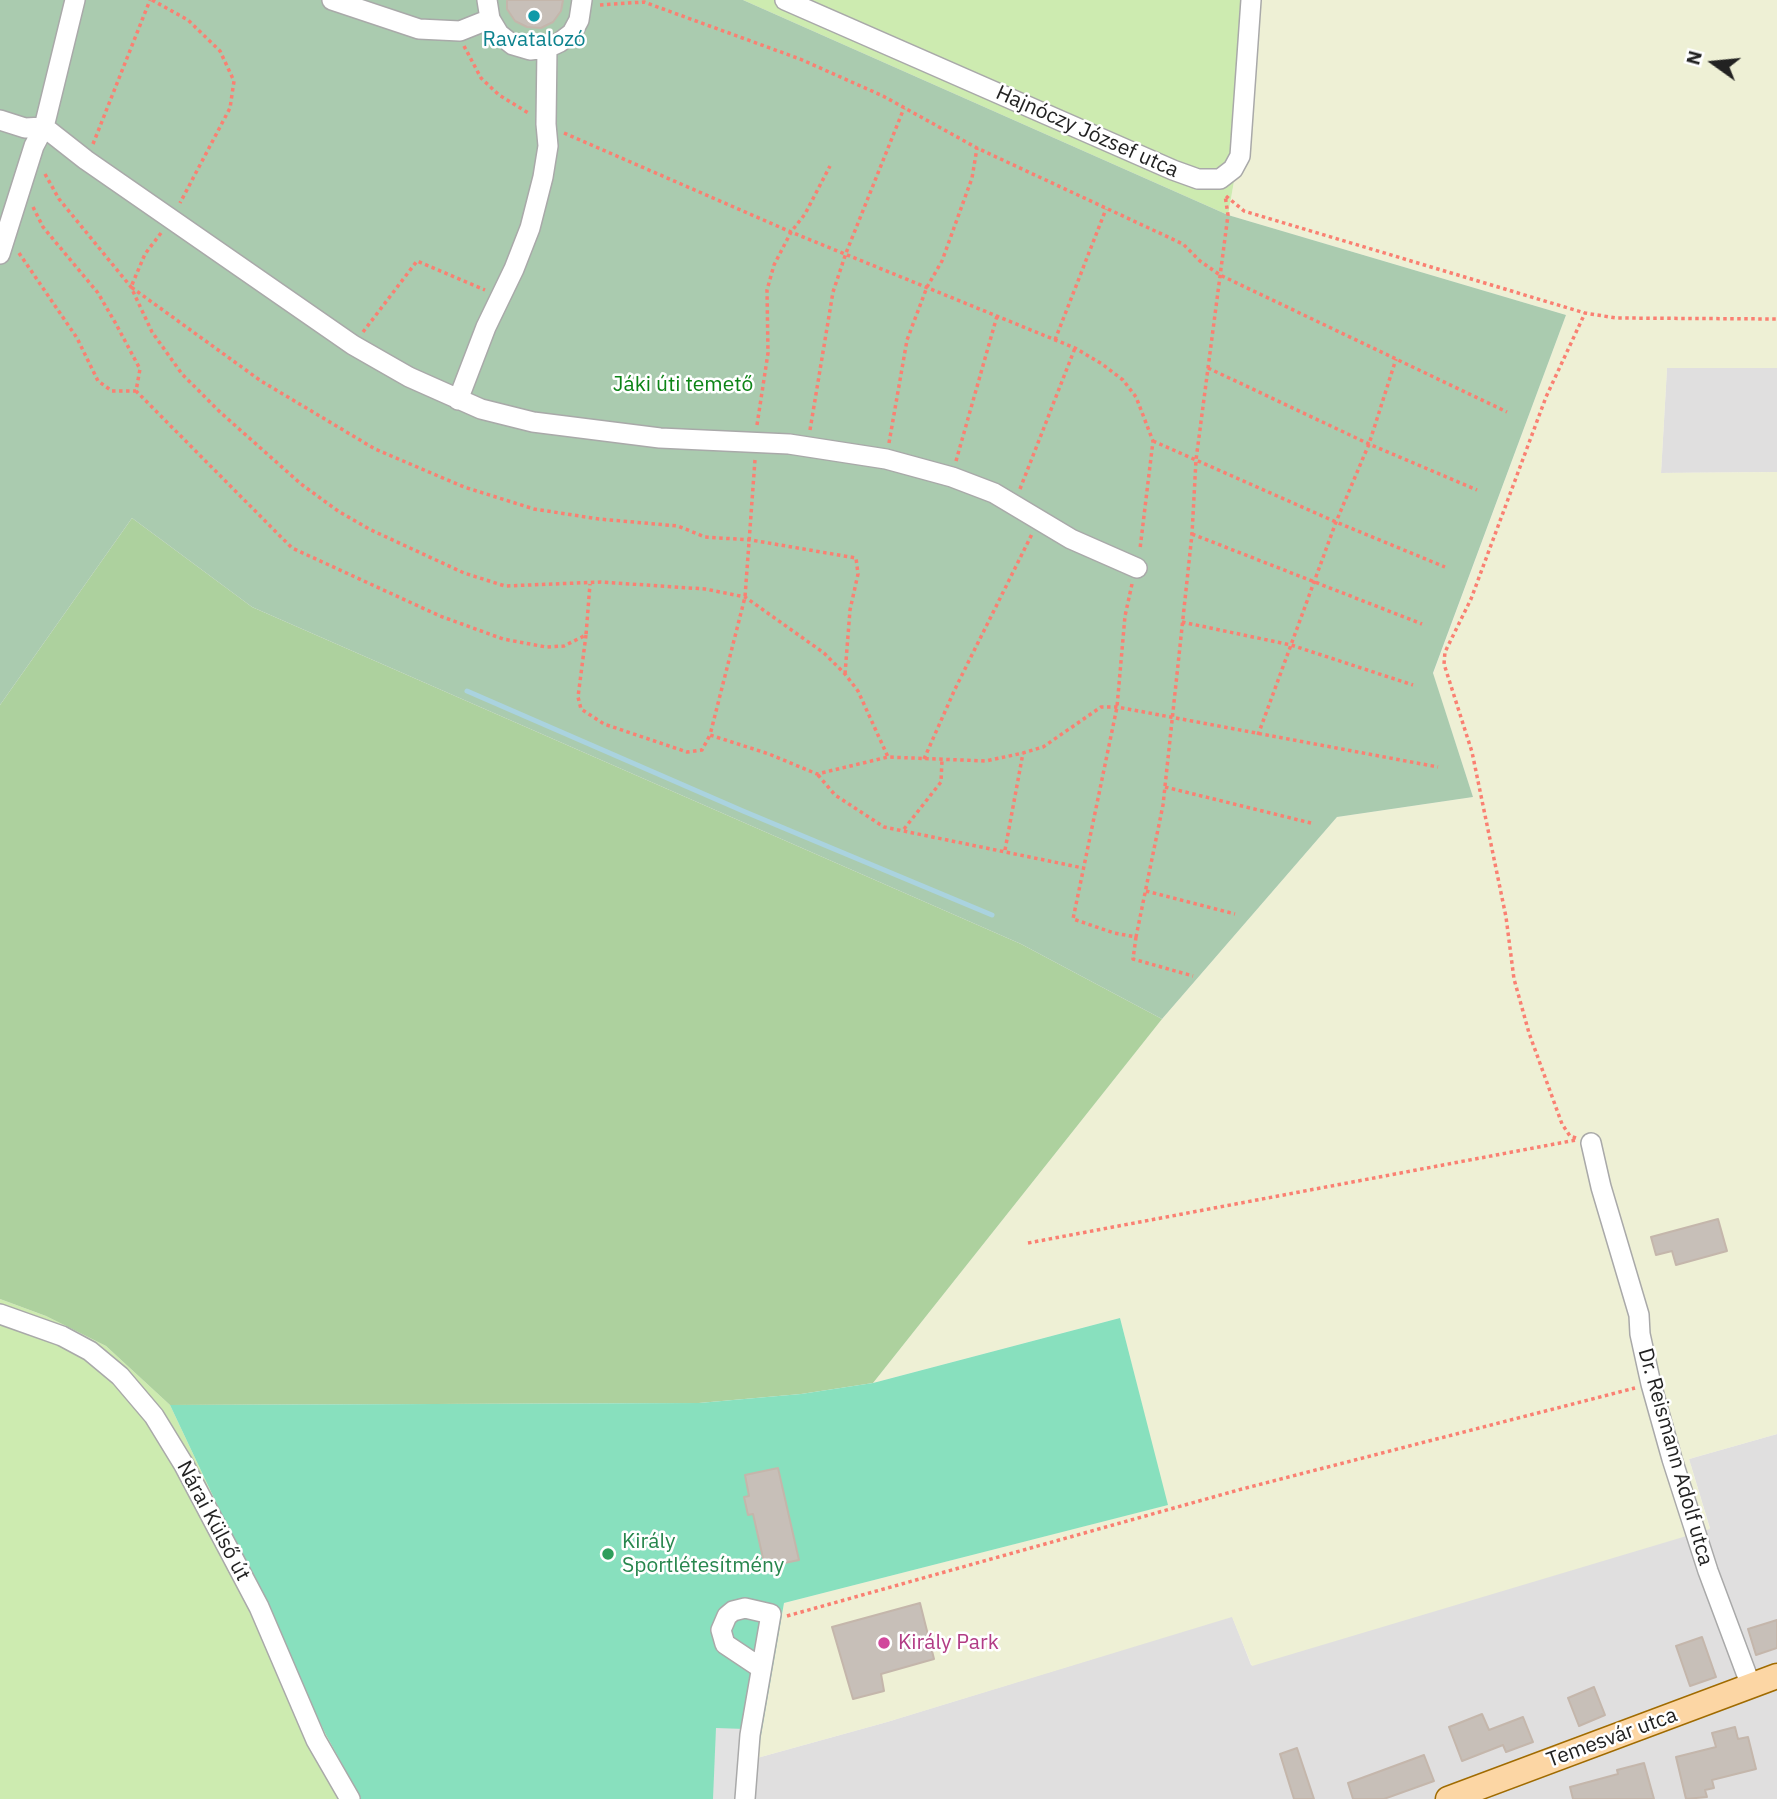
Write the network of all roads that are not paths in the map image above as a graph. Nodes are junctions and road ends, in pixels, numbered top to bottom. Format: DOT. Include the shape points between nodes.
graph roads {
  1 [pos="75,0"];
  2 [pos="332,0"];
  3 [pos="785,0"];
  4 [pos="1251,0"];
  5 [pos="582,3"];
  6 [pos="489,10"];
  7 [pos="547,48"];
  8 [pos="0,120"];
  9 [pos="44,127"];
  10 [pos="0,254"];
  11 [pos="458,400"];
  12 [pos="1136,568"];
  13 [pos="1591,1143"];
  14 [pos="0,1314"];
  15 [pos="761,1668"];
  16 [pos="1777,1676"];
  17 [pos="1751,1686"];
  18 [pos="350,1799"];
  19 [pos="745,1799"];
  20 [pos="1448,1799"];
  1 -- 9 [label="street"];
  2 -- 6 [label="street" via="419,29 460,31"];
  3 -- 4 [label="street, Hajnóczy József utca" via="1173,170 1198,179 1220,179 1240,156"];
  5 -- 7 [label="street" via="572,33"];
  6 -- 7 [label="street" via="499,34 513,45"];
  7 -- 11 [label="street" via="548,146 530,228"];
  8 -- 9 [label="street" via="25,128"];
  9 -- 10 [label="street"];
  9 -- 11 [label="street" via="353,345"];
  11 -- 12 [label="street" via="533,422 586,431 789,444 886,459 994,493 1071,540"];
  13 -- 17 [label="street, Dr. Reismann Adolf utca" via="1639,1315 1651,1384 1708,1571"];
  14 -- 18 [label="street, Nárai Külső út" via="90,1351 120,1376 154,1416 259,1607 316,1740"];
  15 -- 15 [label="street" via="730,1649 722,1637 727,1616 738,1609 751,1609 770,1618"];
  15 -- 19 [label="street"];
  16 -- 17 [label="main road, Temesvár utca"];
  17 -- 20 [label="main road, Temesvár utca"];
}
